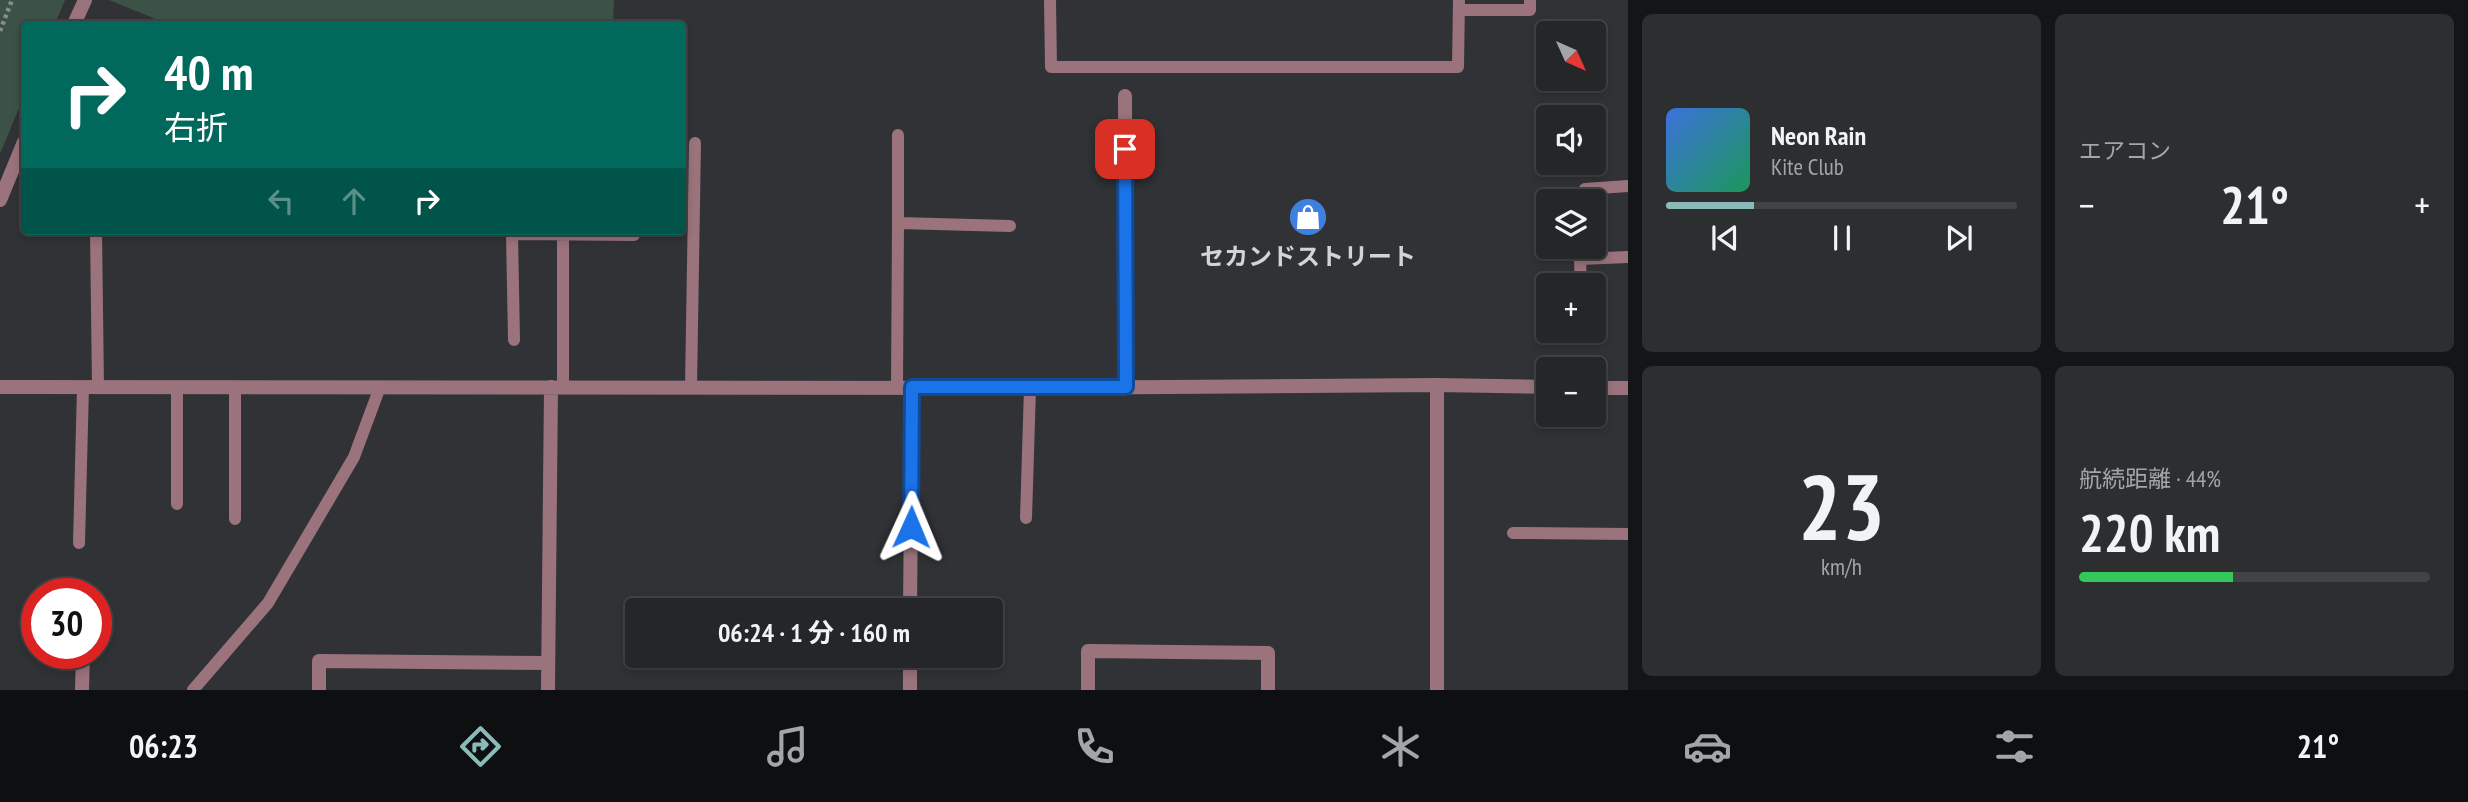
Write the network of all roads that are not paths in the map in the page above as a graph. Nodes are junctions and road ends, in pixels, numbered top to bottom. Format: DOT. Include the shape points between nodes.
graph roads {
  1 [pos="85,0"];
  2 [pos="1050,0"];
  3 [pos="1530,0"];
  4 [pos="1459,5"];
  5 [pos="75,21"];
  6 [pos="1125,96"];
  7 [pos="898,135"];
  8 [pos="695,143"];
  9 [pos="21,149"];
  10 [pos="1628,186"];
  11 [pos="1585,189"];
  12 [pos="0,200"];
  13 [pos="898,223"];
  14 [pos="1010,226"];
  15 [pos="96,235"];
  16 [pos="512,235"];
  17 [pos="563,235"];
  18 [pos="1628,257"];
  19 [pos="1581,273"];
  20 [pos="514,340"];
  21 [pos="1437,385"];
  22 [pos="0,387"];
  23 [pos="90,387"];
  24 [pos="177,387"];
  25 [pos="235,387"];
  26 [pos="380,387"];
  27 [pos="557,387"];
  28 [pos="691,387"];
  29 [pos="897,387"];
  30 [pos="912,387"];
  31 [pos="1126,387"];
  32 [pos="1536,387"];
  33 [pos="1030,388"];
  34 [pos="1606,388"];
  35 [pos="1628,388"];
  36 [pos="177,504"];
  37 [pos="1026,518"];
  38 [pos="234,519"];
  39 [pos="1513,533"];
  40 [pos="1628,534"];
  41 [pos="79,543"];
  42 [pos="910,598"];
  43 [pos="548,663"];
  44 [pos="910,668"];
  45 [pos="83,669"];
  46 [pos="82,690"];
  47 [pos="193,690"];
  48 [pos="318,690"];
  49 [pos="548,690"];
  50 [pos="910,690"];
  51 [pos="1088,690"];
  52 [pos="1268,690"];
  53 [pos="1437,690"];
  1 -- 5 [label="street"];
  2 -- 4 [label="lane" via="1051,66 1458,66"];
  3 -- 4 [label="lane" via="1530,10"];
  6 -- 31 [label="street"];
  7 -- 13 [label="lane"];
  8 -- 28 [label="lane"];
  9 -- 12 [label="street"];
  10 -- 11 [label="lane"];
  13 -- 14 [label="lane"];
  13 -- 29 [label="lane"];
  15 -- 23 [label="lane"];
  16 -- 20 [label="lane"];
  17 -- 27 [label="lane"];
  18 -- 19 [label="lane" via="1580,259"];
  21 -- 31 [label="street"];
  21 -- 32 [label="street"];
  21 -- 53 [label="street"];
  22 -- 23 [label="street"];
  23 -- 24 [label="street"];
  23 -- 41 [label="lane"];
  24 -- 25 [label="street"];
  24 -- 36 [label="lane"];
  25 -- 26 [label="street"];
  25 -- 38 [label="lane"];
  26 -- 27 [label="street"];
  26 -- 47 [label="lane" via="354,457 268,603"];
  27 -- 28 [label="street"];
  27 -- 43 [label="street"];
  28 -- 29 [label="street"];
  29 -- 30 [label="street"];
  30 -- 33 [label="street"];
  30 -- 42 [label="street"];
  31 -- 33 [label="street"];
  33 -- 37 [label="lane"];
  34 -- 35 [label="street"];
  39 -- 40 [label="lane"];
  43 -- 48 [label="street" via="319,661"];
  43 -- 49 [label="street"];
  44 -- 50 [label="street"];
  45 -- 46 [label="street"];
  51 -- 52 [label="street" via="1088,651 1268,653"];
}
